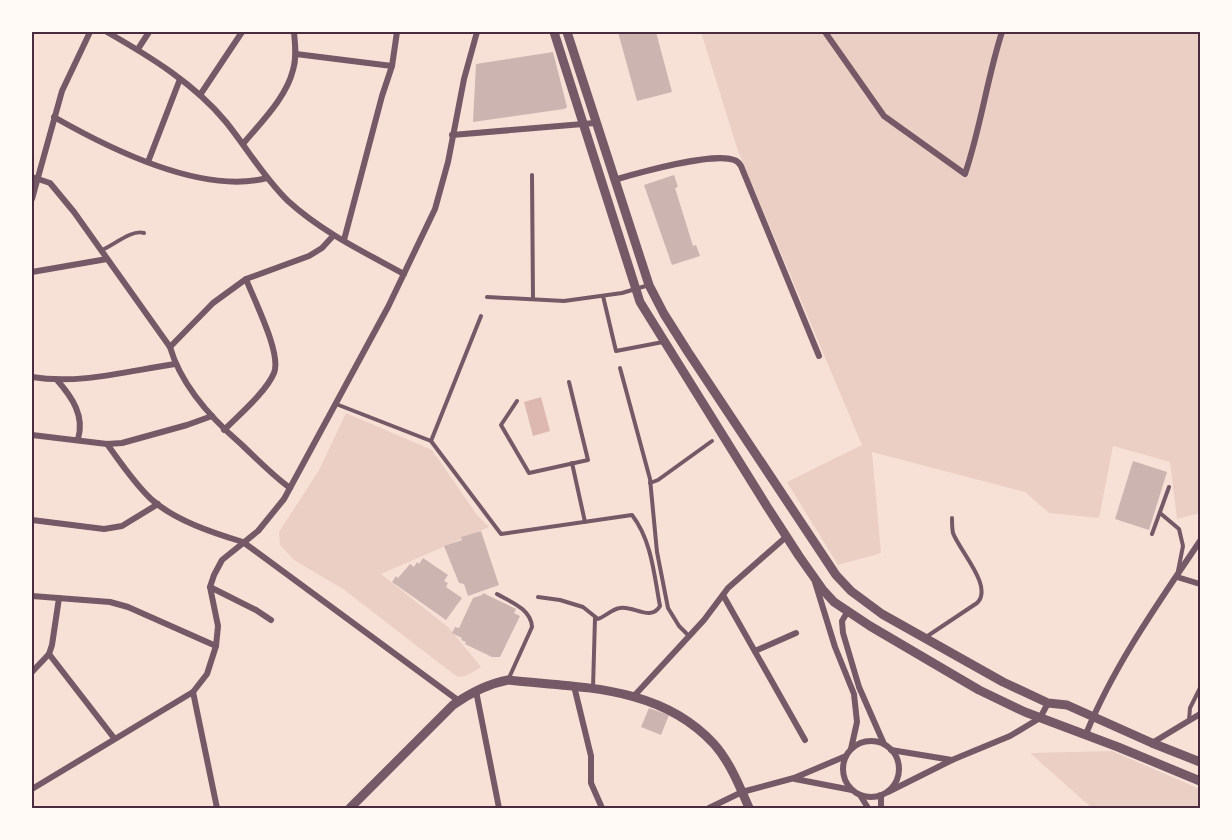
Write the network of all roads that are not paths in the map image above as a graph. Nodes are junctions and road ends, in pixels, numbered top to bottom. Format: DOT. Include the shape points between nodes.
graph roads {
  1 [pos="90,32"];
  2 [pos="107,32"];
  3 [pos="149,32"];
  4 [pos="242,32"];
  5 [pos="294,32"];
  6 [pos="398,32"];
  7 [pos="477,32"];
  8 [pos="554,32"];
  9 [pos="567,32"];
  10 [pos="825,32"];
  11 [pos="1002,32"];
  12 [pos="138,50"];
  13 [pos="296,54"];
  14 [pos="392,66"];
  15 [pos="180,79"];
  16 [pos="200,95"];
  17 [pos="54,117"];
  18 [pos="595,123"];
  19 [pos="583,125"];
  20 [pos="452,135"];
  21 [pos="243,144"];
  22 [pos="148,162"];
  23 [pos="532,175"];
  24 [pos="34,178"];
  25 [pos="267,178"];
  26 [pos="614,180"];
  27 [pos="32,199"];
  28 [pos="144,233"];
  29 [pos="333,236"];
  30 [pos="344,240"];
  31 [pos="101,250"];
  32 [pos="107,259"];
  33 [pos="32,272"];
  34 [pos="404,274"];
  35 [pos="246,279"];
  36 [pos="649,285"];
  37 [pos="635,289"];
  38 [pos="603,296"];
  39 [pos="487,297"];
  40 [pos="533,299"];
  41 [pos="481,316"];
  42 [pos="663,342"];
  43 [pos="170,347"];
  44 [pos="819,356"];
  45 [pos="175,364"];
  46 [pos="620,368"];
  47 [pos="32,376"];
  48 [pos="57,380"];
  49 [pos="568,382"];
  50 [pos="517,400"];
  51 [pos="336,404"];
  52 [pos="212,416"];
  53 [pos="224,430"];
  54 [pos="32,435"];
  55 [pos="78,440"];
  56 [pos="431,441"];
  57 [pos="712,441"];
  58 [pos="107,444"];
  59 [pos="572,463"];
  60 [pos="651,483"];
  61 [pos="290,488"];
  62 [pos="1169,488"];
  63 [pos="158,504"];
  64 [pos="1160,513"];
  65 [pos="952,518"];
  66 [pos="32,520"];
  67 [pos="585,522"];
  68 [pos="1152,534"];
  69 [pos="786,537"];
  70 [pos="1200,541"];
  71 [pos="243,542"];
  72 [pos="1177,577"];
  73 [pos="813,578"];
  74 [pos="1200,584"];
  75 [pos="210,587"];
  76 [pos="497,594"];
  77 [pos="723,595"];
  78 [pos="32,596"];
  79 [pos="538,597"];
  80 [pos="59,598"];
  81 [pos="848,611"];
  82 [pos="595,618"];
  83 [pos="271,620"];
  84 [pos="796,633"];
  85 [pos="689,636"];
  86 [pos="924,638"];
  87 [pos="216,646"];
  88 [pos="754,651"];
  89 [pos="49,654"];
  90 [pos="32,672"];
  91 [pos="508,680"];
  92 [pos="574,686"];
  93 [pos="593,688"];
  94 [pos="1200,688"];
  95 [pos="476,691"];
  96 [pos="193,692"];
  97 [pos="634,696"];
  98 [pos="459,701"];
  99 [pos="1048,703"];
  100 [pos="1200,714"];
  101 [pos="1094,716"];
  102 [pos="1040,718"];
  103 [pos="1190,720"];
  104 [pos="1086,734"];
  105 [pos="114,738"];
  106 [pos="805,741"];
  107 [pos="1152,743"];
  108 [pos="884,744"];
  109 [pos="851,748"];
  110 [pos="891,750"];
  111 [pos="846,756"];
  112 [pos="952,760"];
  113 [pos="1200,762"];
  114 [pos="794,778"];
  115 [pos="1200,781"];
  116 [pos="32,789"];
  117 [pos="852,790"];
  118 [pos="742,792"];
  119 [pos="884,793"];
  120 [pos="860,795"];
  121 [pos="217,808"];
  122 [pos="350,808"];
  123 [pos="499,808"];
  124 [pos="602,808"];
  125 [pos="709,808"];
  126 [pos="749,808"];
  127 [pos="868,808"];
  128 [pos="881,808"];
  1 -- 17 [label="street"];
  2 -- 12 [label="street"];
  3 -- 12 [label="street"];
  4 -- 16 [label="street"];
  5 -- 13 [label="street"];
  6 -- 14 [label="street"];
  7 -- 20 [label="street"];
  8 -- 19 [label="street"];
  9 -- 18 [label="street"];
  10 -- 11 [label="street" via="884,116 965,174"];
  12 -- 15 [label="street"];
  13 -- 14 [label="street"];
  13 -- 21 [label="street" via="281,96"];
  14 -- 30 [label="street"];
  15 -- 16 [label="street"];
  15 -- 22 [label="street"];
  16 -- 21 [label="street"];
  17 -- 22 [label="street"];
  17 -- 24 [label="street" via="48,145"];
  18 -- 19 [label="street"];
  18 -- 26 [label="street"];
  19 -- 20 [label="street"];
  19 -- 37 [label="street"];
  20 -- 34 [label="street" via="435,209"];
  21 -- 25 [label="street"];
  22 -- 25 [label="street" via="170,171 224,181"];
  23 -- 40 [label="lane"];
  24 -- 27 [label="street"];
  24 -- 31 [label="street" via="50,183"];
  25 -- 29 [label="street" via="287,200"];
  26 -- 36 [label="street"];
  26 -- 44 [label="street" via="699,161 736,160"];
  28 -- 31 [label="lane" via="130,234"];
  29 -- 30 [label="street"];
  29 -- 35 [label="street" via="309,256"];
  30 -- 34 [label="street"];
  31 -- 32 [label="street"];
  32 -- 33 [label="street"];
  32 -- 43 [label="street"];
  34 -- 51 [label="street"];
  35 -- 43 [label="street" via="213,303"];
  35 -- 53 [label="street" via="272,342 275,368 265,387"];
  36 -- 37 [label="lane"];
  36 -- 86 [label="street" via="688,352 836,575 865,602"];
  37 -- 38 [label="lane"];
  37 -- 42 [label="street"];
  38 -- 40 [label="lane" via="564,301"];
  38 -- 42 [label="lane" via="616,351"];
  39 -- 40 [label="lane"];
  41 -- 56 [label="lane"];
  42 -- 69 [label="street"];
  43 -- 45 [label="street"];
  45 -- 48 [label="street"];
  45 -- 52 [label="street"];
  46 -- 60 [label="lane"];
  47 -- 48 [label="street"];
  48 -- 55 [label="street" via="79,414 82,427"];
  49 -- 59 [label="lane" via="588,460"];
  50 -- 59 [label="lane" via="501,425 529,473"];
  51 -- 56 [label="lane"];
  51 -- 61 [label="street"];
  52 -- 53 [label="street"];
  52 -- 58 [label="street" via="136,441"];
  53 -- 61 [label="street"];
  54 -- 55 [label="street"];
  55 -- 58 [label="street"];
  56 -- 67 [label="lane" via="501,534"];
  57 -- 60 [label="lane"];
  58 -- 63 [label="street"];
  59 -- 67 [label="lane"];
  60 -- 85 [label="lane" via="657,552 668,608"];
  61 -- 71 [label="street" via="273,514"];
  62 -- 64 [label="lane"];
  63 -- 66 [label="street" via="122,526 104,529"];
  63 -- 71 [label="street" via="207,530"];
  64 -- 68 [label="lane"];
  64 -- 72 [label="lane" via="1179,529 1183,546"];
  65 -- 86 [label="lane" via="953,532 981,584 982,596"];
  67 -- 82 [label="lane" via="632,515 648,543 660,606 652,613 621,608"];
  69 -- 73 [label="street"];
  69 -- 77 [label="street"];
  70 -- 72 [label="street"];
  71 -- 75 [label="street" via="222,560"];
  71 -- 98 [label="street"];
  72 -- 74 [label="street"];
  72 -- 101 [label="street" via="1123,661"];
  73 -- 81 [label="street" via="834,602"];
  73 -- 109 [label="street" via="854,694 857,722"];
  75 -- 83 [label="street"];
  75 -- 87 [label="street" via="217,619"];
  76 -- 91 [label="lane" via="525,610 532,621"];
  77 -- 85 [label="street"];
  77 -- 88 [label="street"];
  78 -- 80 [label="street"];
  79 -- 82 [label="lane" via="586,609"];
  80 -- 87 [label="street" via="129,607"];
  80 -- 89 [label="street" via="56,633"];
  81 -- 102 [label="street" via="956,678"];
  81 -- 108 [label="street" via="842,621 843,633 859,687"];
  82 -- 93 [label="lane"];
  84 -- 88 [label="street"];
  85 -- 97 [label="street"];
  86 -- 99 [label="street"];
  87 -- 96 [label="street" via="207,674"];
  88 -- 106 [label="street"];
  89 -- 90 [label="street"];
  89 -- 105 [label="street"];
  91 -- 92 [label="street"];
  91 -- 95 [label="street"];
  92 -- 93 [label="street"];
  92 -- 124 [label="street" via="591,756 591,783"];
  93 -- 97 [label="street"];
  94 -- 103 [label="lane" via="1190,708"];
  95 -- 98 [label="street"];
  95 -- 123 [label="street"];
  96 -- 105 [label="street"];
  96 -- 121 [label="street"];
  97 -- 118 [label="street" via="680,717 714,744"];
  98 -- 122 [label="street"];
  99 -- 101 [label="street"];
  99 -- 102 [label="street"];
  100 -- 103 [label="street"];
  101 -- 104 [label="street"];
  101 -- 107 [label="street"];
  102 -- 104 [label="street"];
  102 -- 112 [label="street" via="1010,736"];
  103 -- 107 [label="street"];
  104 -- 115 [label="street"];
  105 -- 116 [label="street"];
  107 -- 113 [label="street"];
  108 -- 109 [label="street" via="867,741"];
  108 -- 110 [label="street"];
  109 -- 111 [label="street"];
  110 -- 112 [label="street"];
  110 -- 119 [label="street" via="897,758 898,776"];
  111 -- 114 [label="street"];
  111 -- 117 [label="street" via="843,774"];
  112 -- 119 [label="street"];
  114 -- 117 [label="street"];
  114 -- 118 [label="street"];
  117 -- 120 [label="street"];
  118 -- 125 [label="street"];
  118 -- 126 [label="street"];
  119 -- 120 [label="street"];
  119 -- 128 [label="street"];
  120 -- 127 [label="street"];
}
